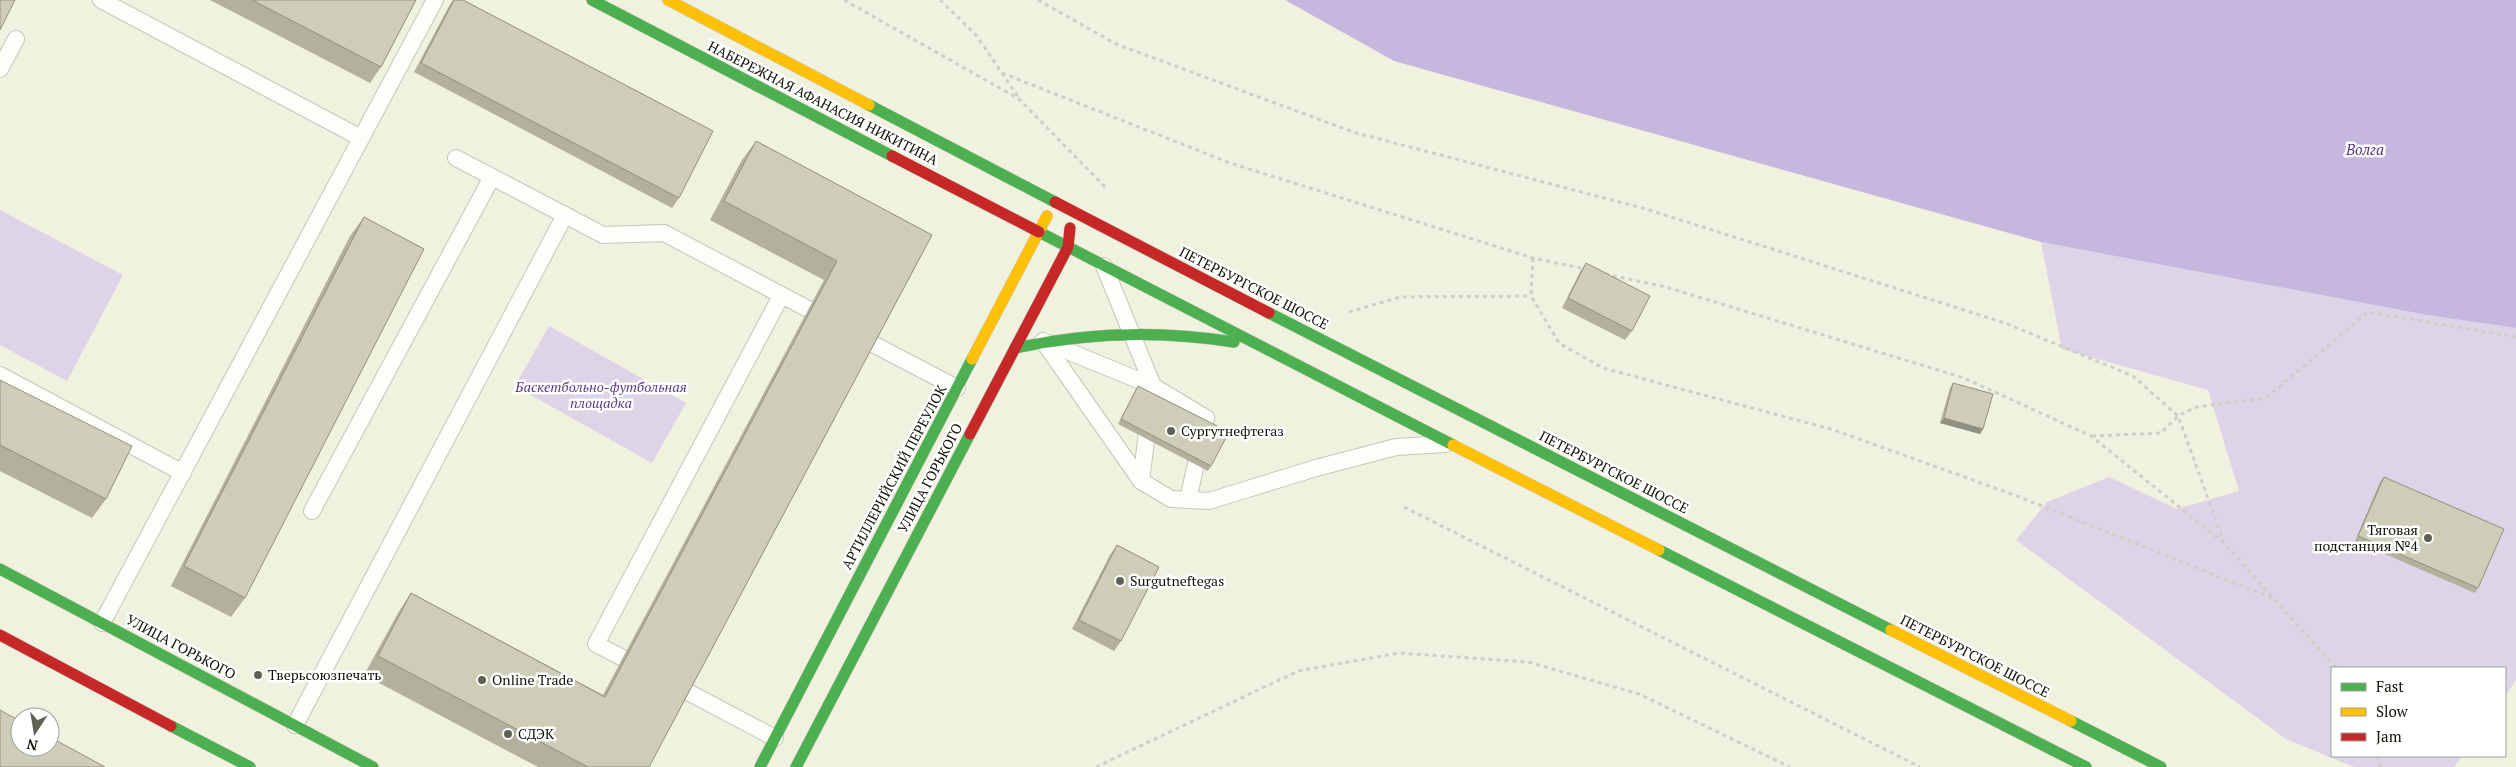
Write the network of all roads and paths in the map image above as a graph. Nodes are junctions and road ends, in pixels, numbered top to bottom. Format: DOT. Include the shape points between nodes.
graph roads {
  1 [pos="101,0"];
  2 [pos="435,0"];
  3 [pos="592,0"];
  4 [pos="668,0"];
  5 [pos="844,0"];
  6 [pos="940,0"];
  7 [pos="1038,0"];
  8 [pos="16,38"];
  9 [pos="0,69"];
  10 [pos="1002,73"];
  11 [pos="1019,98"];
  12 [pos="361,138"];
  13 [pos="456,158"];
  14 [pos="492,177"];
  15 [pos="1106,188"];
  16 [pos="1055,202"];
  17 [pos="566,215"];
  18 [pos="1039,232"];
  19 [pos="1068,247"];
  20 [pos="1533,258"];
  21 [pos="1104,266"];
  22 [pos="1590,270"];
  23 [pos="1599,272"];
  24 [pos="781,296"];
  25 [pos="1531,296"];
  26 [pos="808,309"];
  27 [pos="1349,312"];
  28 [pos="1130,333"];
  29 [pos="2516,337"];
  30 [pos="1043,341"];
  31 [pos="871,343"];
  32 [pos="1258,346"];
  33 [pos="1015,348"];
  34 [pos="0,375"];
  35 [pos="1153,386"];
  36 [pos="958,388"];
  37 [pos="2178,416"];
  38 [pos="2091,436"];
  39 [pos="1451,444"];
  40 [pos="183,473"];
  41 [pos="1140,482"];
  42 [pos="1188,500"];
  43 [pos="1404,507"];
  44 [pos="312,511"];
  45 [pos="2224,543"];
  46 [pos="0,569"];
  47 [pos="2274,598"];
  48 [pos="102,623"];
  49 [pos="0,635"];
  50 [pos="622,658"];
  51 [pos="2335,667"];
  52 [pos="686,691"];
  53 [pos="295,725"];
  54 [pos="775,738"];
  55 [pos="220,760"];
  56 [pos="250,767"];
  57 [pos="373,767"];
  58 [pos="760,767"];
  59 [pos="796,767"];
  60 [pos="1096,767"];
  61 [pos="1790,767"];
  62 [pos="1920,767"];
  63 [pos="2086,767"];
  64 [pos="2161,767"];
  1 -- 12 [label="lane"];
  2 -- 12 [label="lane"];
  3 -- 18 [label="main road, НАБЕРЕЖНАЯ АФАНАСИЯ НИКИТИНА"];
  4 -- 16 [label="main road, НАБЕРЕЖНАЯ АФАНАСИЯ НИКИТИНА"];
  5 -- 11 [label="path"];
  6 -- 10 [label="path" via="976,35"];
  7 -- 37 [label="path" via="1116,44 1353,132 1646,209 2005,323 2133,376"];
  8 -- 9 [label="lane"];
  10 -- 11 [label="path"];
  10 -- 20 [label="path" via="1230,163"];
  11 -- 15 [label="path"];
  12 -- 40 [label="lane"];
  13 -- 14 [label="lane"];
  14 -- 17 [label="lane"];
  14 -- 44 [label="lane"];
  16 -- 18 [label="main road, АРТИЛЛЕРИЙСКИЙ ПЕРЕУЛОК"];
  16 -- 19 [label="main road, УЛИЦА ГОРЬКОГО" via="1066,213 1071,225"];
  16 -- 64 [label="main road, ПЕТЕРБУРГСКОЕ ШОССЕ"];
  17 -- 24 [label="lane" via="603,235 664,233"];
  17 -- 53 [label="lane"];
  18 -- 19 [label="main road"];
  18 -- 36 [label="main road, АРТИЛЛЕРИЙСКИЙ ПЕРЕУЛОК"];
  19 -- 21 [label="main road"];
  19 -- 33 [label="main road, УЛИЦА ГОРЬКОГО"];
  20 -- 22 [label="path"];
  20 -- 25 [label="path"];
  21 -- 28 [label="lane"];
  21 -- 32 [label="main road"];
  23 -- 38 [label="path" via="1666,287 1964,378"];
  24 -- 26 [label="lane"];
  24 -- 50 [label="lane" via="596,644"];
  25 -- 27 [label="path" via="1400,297"];
  25 -- 47 [label="path" via="1558,343 1603,368 1834,430 2017,496"];
  28 -- 30 [label="main road"];
  28 -- 32 [label="main road" via="1195,336"];
  28 -- 35 [label="lane"];
  29 -- 37 [label="path" via="2368,312 2266,398 2196,407"];
  30 -- 33 [label="main road"];
  30 -- 35 [label="lane"];
  30 -- 41 [label="lane"];
  31 -- 36 [label="lane"];
  32 -- 39 [label="main road"];
  33 -- 59 [label="main road, УЛИЦА ГОРЬКОГО"];
  34 -- 40 [label="lane"];
  35 -- 41 [label="lane"];
  35 -- 42 [label="lane" via="1206,418"];
  36 -- 54 [label="main road, АРТИЛЛЕРИЙСКИЙ ПЕРЕУЛОК"];
  37 -- 38 [label="path" via="2160,433"];
  37 -- 45 [label="path"];
  38 -- 45 [label="path"];
  39 -- 42 [label="lane" via="1396,447 1209,501"];
  39 -- 63 [label="main road"];
  40 -- 48 [label="lane"];
  41 -- 42 [label="lane" via="1171,499"];
  43 -- 62 [label="path"];
  45 -- 47 [label="path"];
  46 -- 48 [label="main road, УЛИЦА ГОРЬКОГО"];
  47 -- 51 [label="path"];
  48 -- 53 [label="main road, УЛИЦА ГОРЬКОГО"];
  49 -- 55 [label="main road"];
  52 -- 54 [label="lane"];
  53 -- 57 [label="main road, УЛИЦА ГОРЬКОГО"];
  54 -- 58 [label="main road, АРТИЛЛЕРИЙСКИЙ ПЕРЕУЛОК"];
  55 -- 56 [label="main road"];
  60 -- 61 [label="path" via="1298,671 1399,653 1528,662 1639,694"];
}
